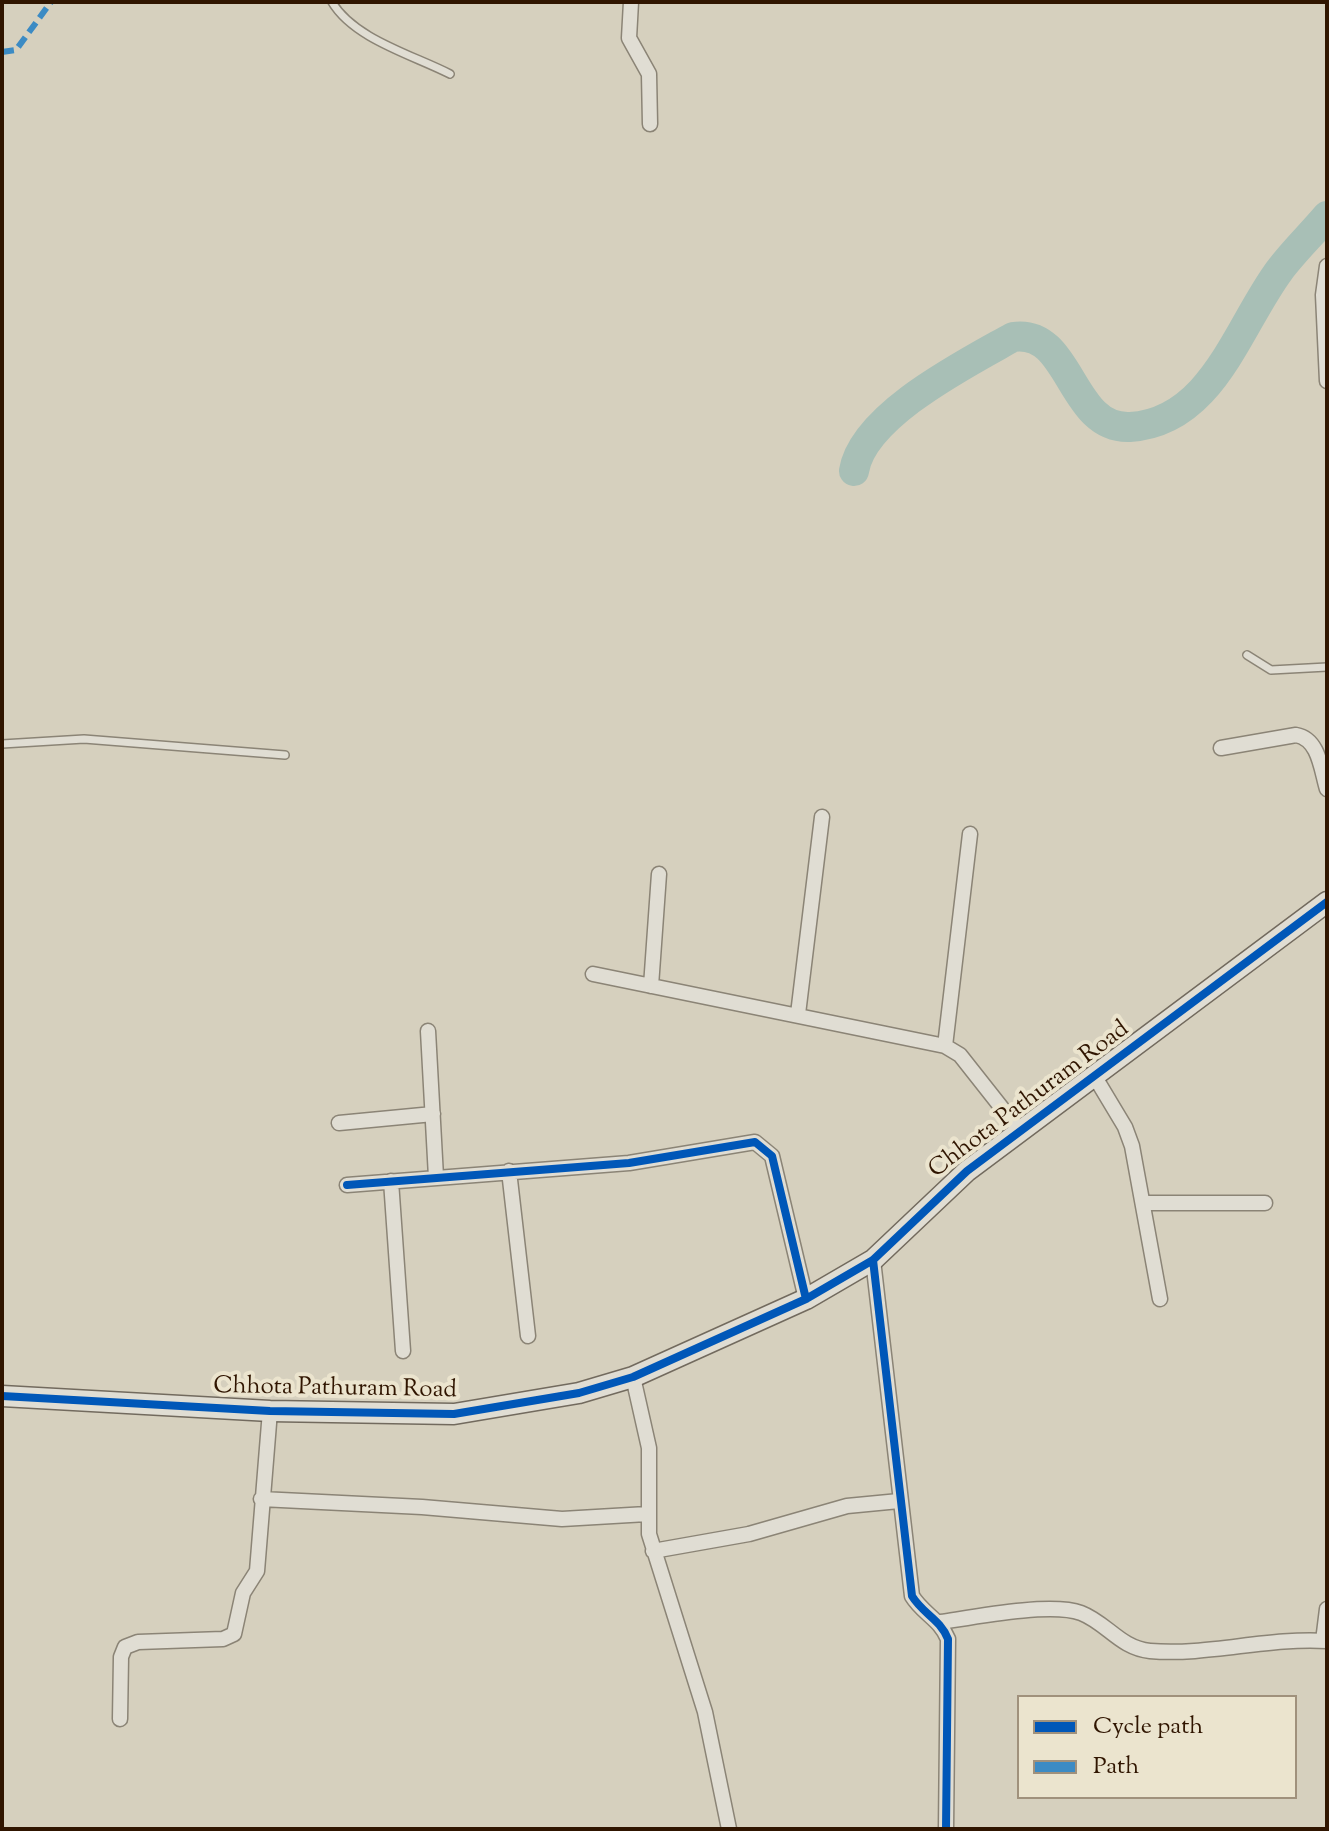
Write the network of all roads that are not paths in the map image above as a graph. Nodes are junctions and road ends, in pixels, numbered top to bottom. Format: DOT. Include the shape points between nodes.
graph roads {
  1 [pos="332,2"];
  2 [pos="631,2"];
  3 [pos="450,74"];
  4 [pos="650,124"];
  5 [pos="1327,266"];
  6 [pos="1327,381"];
  7 [pos="1247,655"];
  8 [pos="1327,667"];
  9 [pos="2,744"];
  10 [pos="1221,748"];
  11 [pos="285,755"];
  12 [pos="1327,789"];
  13 [pos="822,817"];
  14 [pos="970,834"];
  15 [pos="659,874"];
  16 [pos="1327,902"];
  17 [pos="593,974"];
  18 [pos="651,986"];
  19 [pos="798,1014"];
  20 [pos="428,1031"];
  21 [pos="945,1046"];
  22 [pos="1095,1077"];
  23 [pos="433,1114"];
  24 [pos="339,1123"];
  25 [pos="1020,1131"];
  26 [pos="509,1171"];
  27 [pos="436,1177"];
  28 [pos="391,1181"];
  29 [pos="347,1185"];
  30 [pos="1145,1203"];
  31 [pos="1265,1203"];
  32 [pos="873,1260"];
  33 [pos="806,1299"];
  34 [pos="1160,1299"];
  35 [pos="528,1336"];
  36 [pos="403,1351"];
  37 [pos="633,1377"];
  38 [pos="2,1396"];
  39 [pos="270,1411"];
  40 [pos="261,1499"];
  41 [pos="899,1501"];
  42 [pos="647,1514"];
  43 [pos="653,1551"];
  44 [pos="1327,1609"];
  45 [pos="941,1622"];
  46 [pos="1325,1641"];
  47 [pos="120,1719"];
  48 [pos="729,1829"];
  49 [pos="946,1829"];
  1 -- 3 [label="lane" via="340,16 360,30"];
  2 -- 4 [label="street" via="629,38 649,74"];
  5 -- 6 [label="street"];
  7 -- 8 [label="lane" via="1271,670"];
  9 -- 11 [label="lane" via="84,739"];
  10 -- 12 [label="street" via="1307,737"];
  13 -- 19 [label="street"];
  14 -- 21 [label="street"];
  15 -- 18 [label="street"];
  16 -- 22 [label="street, Chhota Pathuram Road"];
  17 -- 18 [label="street"];
  18 -- 19 [label="street"];
  19 -- 21 [label="street"];
  20 -- 23 [label="street"];
  21 -- 25 [label="street" via="960,1055"];
  22 -- 25 [label="street, Chhota Pathuram Road"];
  22 -- 30 [label="street" via="1125,1127"];
  23 -- 24 [label="street"];
  23 -- 27 [label="street"];
  25 -- 32 [label="street, Chhota Pathuram Road" via="937,1196"];
  26 -- 27 [label="street"];
  26 -- 33 [label="street" via="665,1159 747,1142 762,1145 772,1156"];
  26 -- 35 [label="street"];
  27 -- 28 [label="street"];
  28 -- 29 [label="street"];
  28 -- 36 [label="street"];
  30 -- 31 [label="street"];
  30 -- 34 [label="street"];
  32 -- 33 [label="street, Chhota Pathuram Road"];
  32 -- 41 [label="street"];
  33 -- 37 [label="street, Chhota Pathuram Road"];
  37 -- 39 [label="street, Chhota Pathuram Road" via="564,1396 454,1414"];
  37 -- 42 [label="street" via="649,1448"];
  38 -- 39 [label="street, Chhota Pathuram Road"];
  39 -- 40 [label="street"];
  40 -- 42 [label="street" via="562,1519"];
  40 -- 47 [label="street" via="257,1571 243,1593 234,1634 125,1647"];
  41 -- 43 [label="street" via="834,1509 749,1534"];
  41 -- 45 [label="street" via="912,1596 920,1609"];
  42 -- 43 [label="street"];
  43 -- 48 [label="street" via="705,1712"];
  44 -- 46 [label="street"];
  45 -- 46 [label="street" via="1077,1611 1121,1642 1150,1651"];
  45 -- 49 [label="street" via="948,1639"];
}
